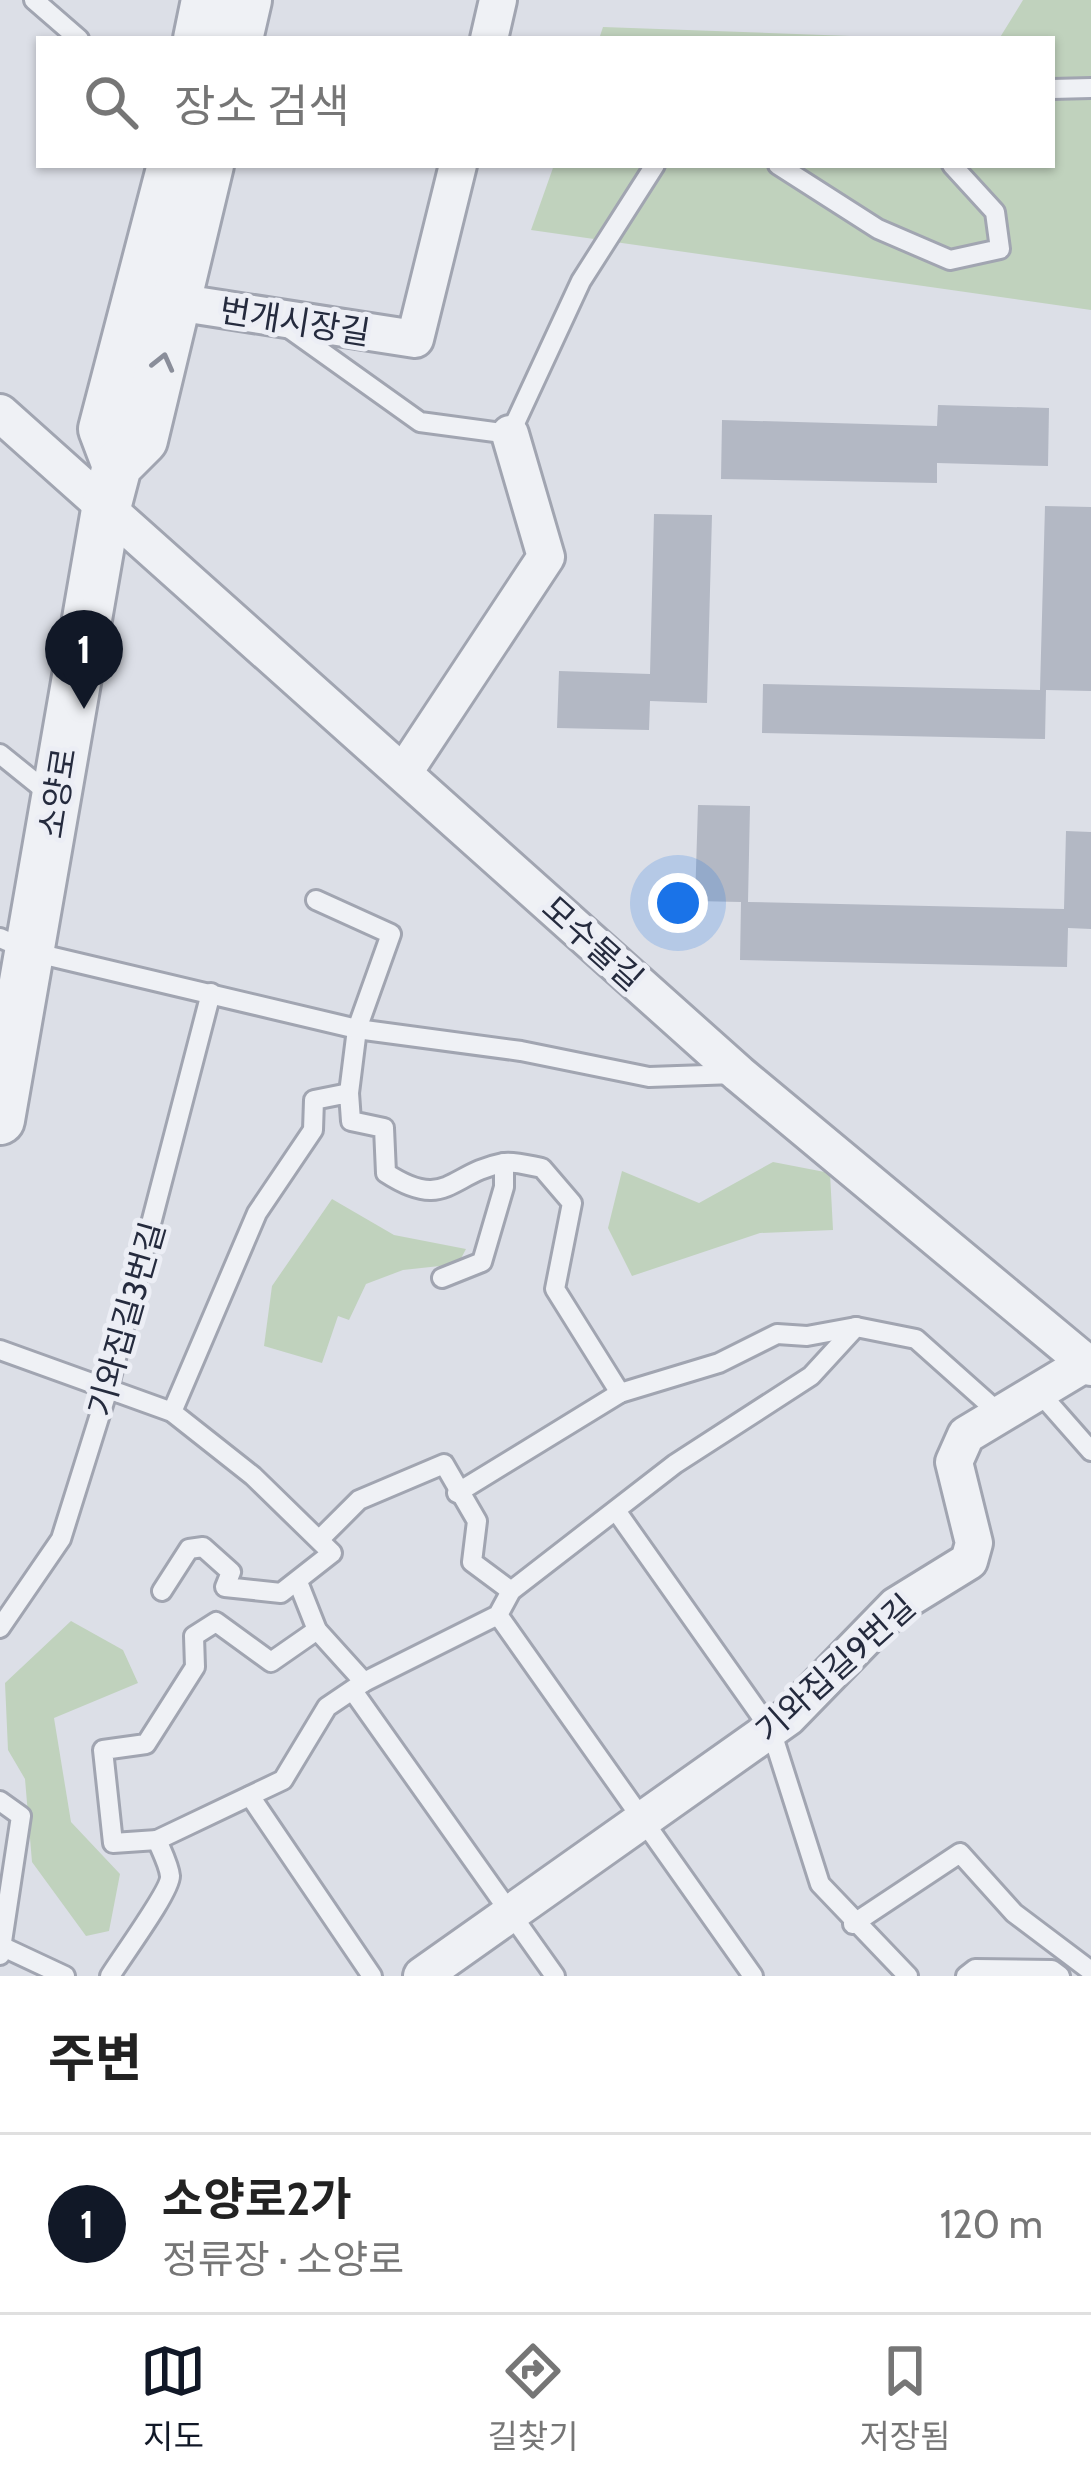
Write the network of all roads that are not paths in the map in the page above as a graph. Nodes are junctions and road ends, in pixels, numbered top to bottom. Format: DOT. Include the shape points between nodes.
graph roads {
  1 [pos="34,0"];
  2 [pos="206,0"];
  3 [pos="247,0"];
  4 [pos="498,0"];
  5 [pos="76,36"];
  6 [pos="199,36"];
  7 [pos="239,36"];
  8 [pos="490,36"];
  9 [pos="1091,88"];
  10 [pos="1055,89"];
  11 [pos="172,168"];
  12 [pos="208,168"];
  13 [pos="457,168"];
  14 [pos="653,168"];
  15 [pos="783,168"];
  16 [pos="955,168"];
  17 [pos="159,300"];
  18 [pos="278,320"];
  19 [pos="0,413"];
  20 [pos="510,434"];
  21 [pos="112,485"];
  22 [pos="0,754"];
  23 [pos="404,772"];
  24 [pos="55,798"];
  25 [pos="316,900"];
  26 [pos="16,945"];
  27 [pos="211,993"];
  28 [pos="357,1029"];
  29 [pos="7,1056"];
  30 [pos="739,1074"];
  31 [pos="349,1093"];
  32 [pos="0,1120"];
  33 [pos="504,1162"];
  34 [pos="442,1278"];
  35 [pos="856,1327"];
  36 [pos="0,1350"];
  37 [pos="1088,1365"];
  38 [pos="108,1389"];
  39 [pos="1039,1392"];
  40 [pos="620,1393"];
  41 [pos="172,1412"];
  42 [pos="1000,1413"];
  43 [pos="1091,1451"];
  44 [pos="457,1493"];
  45 [pos="617,1512"];
  46 [pos="320,1539"];
  47 [pos="298,1582"];
  48 [pos="162,1592"];
  49 [pos="512,1592"];
  50 [pos="498,1616"];
  51 [pos="0,1628"];
  52 [pos="317,1630"];
  53 [pos="358,1686"];
  54 [pos="771,1730"];
  55 [pos="250,1796"];
  56 [pos="0,1801"];
  57 [pos="642,1820"];
  58 [pos="157,1840"];
  59 [pos="510,1912"];
  60 [pos="853,1924"];
  61 [pos="2,1951"];
  62 [pos="1091,1971"];
  63 [pos="65,1976"];
  64 [pos="110,1976"];
  65 [pos="371,1976"];
  66 [pos="422,1976"];
  67 [pos="555,1976"];
  68 [pos="753,1976"];
  69 [pos="908,1976"];
  70 [pos="966,1976"];
  71 [pos="1060,1976"];
  1 -- 5 [label="lane"];
  2 -- 6 [label="street"];
  3 -- 7 [label="street"];
  4 -- 8 [label="street"];
  9 -- 10 [label="lane"];
  11 -- 17 [label="street, 소양로"];
  12 -- 17 [label="street, 소양로"];
  13 -- 18 [label="street, 번개시장길" via="415,339"];
  14 -- 20 [label="lane" via="581,281"];
  15 -- 16 [label="lane" via="878,229 950,260 1000,250 995,212"];
  17 -- 18 [label="street, 번개시장길"];
  17 -- 21 [label="street, 소양로" via="103,429"];
  18 -- 20 [label="lane" via="420,422"];
  19 -- 21 [label="street, 모수물길"];
  20 -- 23 [label="street" via="546,556"];
  21 -- 23 [label="street, 모수물길"];
  21 -- 24 [label="street, 소양로"];
  22 -- 24 [label="lane"];
  23 -- 30 [label="street, 모수물길"];
  24 -- 26 [label="street, 소양로"];
  25 -- 28 [label="lane" via="391,934"];
  26 -- 27 [label="lane"];
  26 -- 29 [label="street, 소양로"];
  27 -- 28 [label="lane"];
  27 -- 38 [label="lane, 기와집길3번길"];
  28 -- 30 [label="lane" via="649,1077"];
  28 -- 31 [label="lane"];
  29 -- 32 [label="street, 소양로"];
  30 -- 37 [label="street, 모수물길"];
  31 -- 33 [label="lane" via="352,1121 384,1128 386,1173 411,1190 446,1191"];
  31 -- 41 [label="lane" via="314,1100 313,1130 257,1213"];
  33 -- 34 [label="lane" via="482,1262"];
  33 -- 40 [label="lane" via="542,1168 572,1203 555,1289"];
  35 -- 40 [label="lane" via="777,1334 718,1363"];
  35 -- 42 [label="lane" via="916,1339"];
  35 -- 45 [label="lane" via="812,1376 675,1464"];
  36 -- 38 [label="lane"];
  37 -- 39 [label="street, 기와집길9번길"];
  38 -- 41 [label="lane"];
  38 -- 51 [label="lane, 기와집길3번길" via="61,1539"];
  39 -- 42 [label="street, 기와집길9번길"];
  39 -- 43 [label="lane"];
  40 -- 44 [label="lane"];
  41 -- 46 [label="lane"];
  42 -- 54 [label="street, 기와집길9번길" via="966,1435 954,1462 974,1544 969,1561 896,1606"];
  44 -- 46 [label="lane" via="444,1465 359,1500"];
  44 -- 49 [label="lane" via="477,1521 472,1562"];
  45 -- 49 [label="lane"];
  45 -- 54 [label="lane"];
  46 -- 47 [label="lane" via="332,1552"];
  47 -- 48 [label="lane" via="281,1593 225,1587 231,1572 203,1547 189,1549"];
  47 -- 52 [label="lane"];
  49 -- 50 [label="lane"];
  50 -- 53 [label="lane"];
  50 -- 57 [label="lane"];
  52 -- 53 [label="lane"];
  52 -- 58 [label="lane" via="271,1662 216,1622 194,1636 195,1667 146,1744 103,1750 113,1843"];
  53 -- 55 [label="lane" via="327,1707 283,1780"];
  53 -- 59 [label="lane"];
  54 -- 57 [label="street, 기와집길9번길"];
  54 -- 60 [label="lane" via="820,1884"];
  55 -- 58 [label="lane"];
  55 -- 65 [label="lane"];
  56 -- 61 [label="lane" via="21,1816"];
  57 -- 59 [label="street, 기와집길9번길"];
  57 -- 68 [label="lane"];
  58 -- 64 [label="lane" via="167,1891"];
  59 -- 66 [label="street, 기와집길9번길"];
  59 -- 67 [label="lane"];
  60 -- 62 [label="lane" via="960,1853 1014,1913"];
  60 -- 69 [label="lane"];
  61 -- 63 [label="lane"];
  70 -- 71 [label="lane" via="976,1969"];
}
